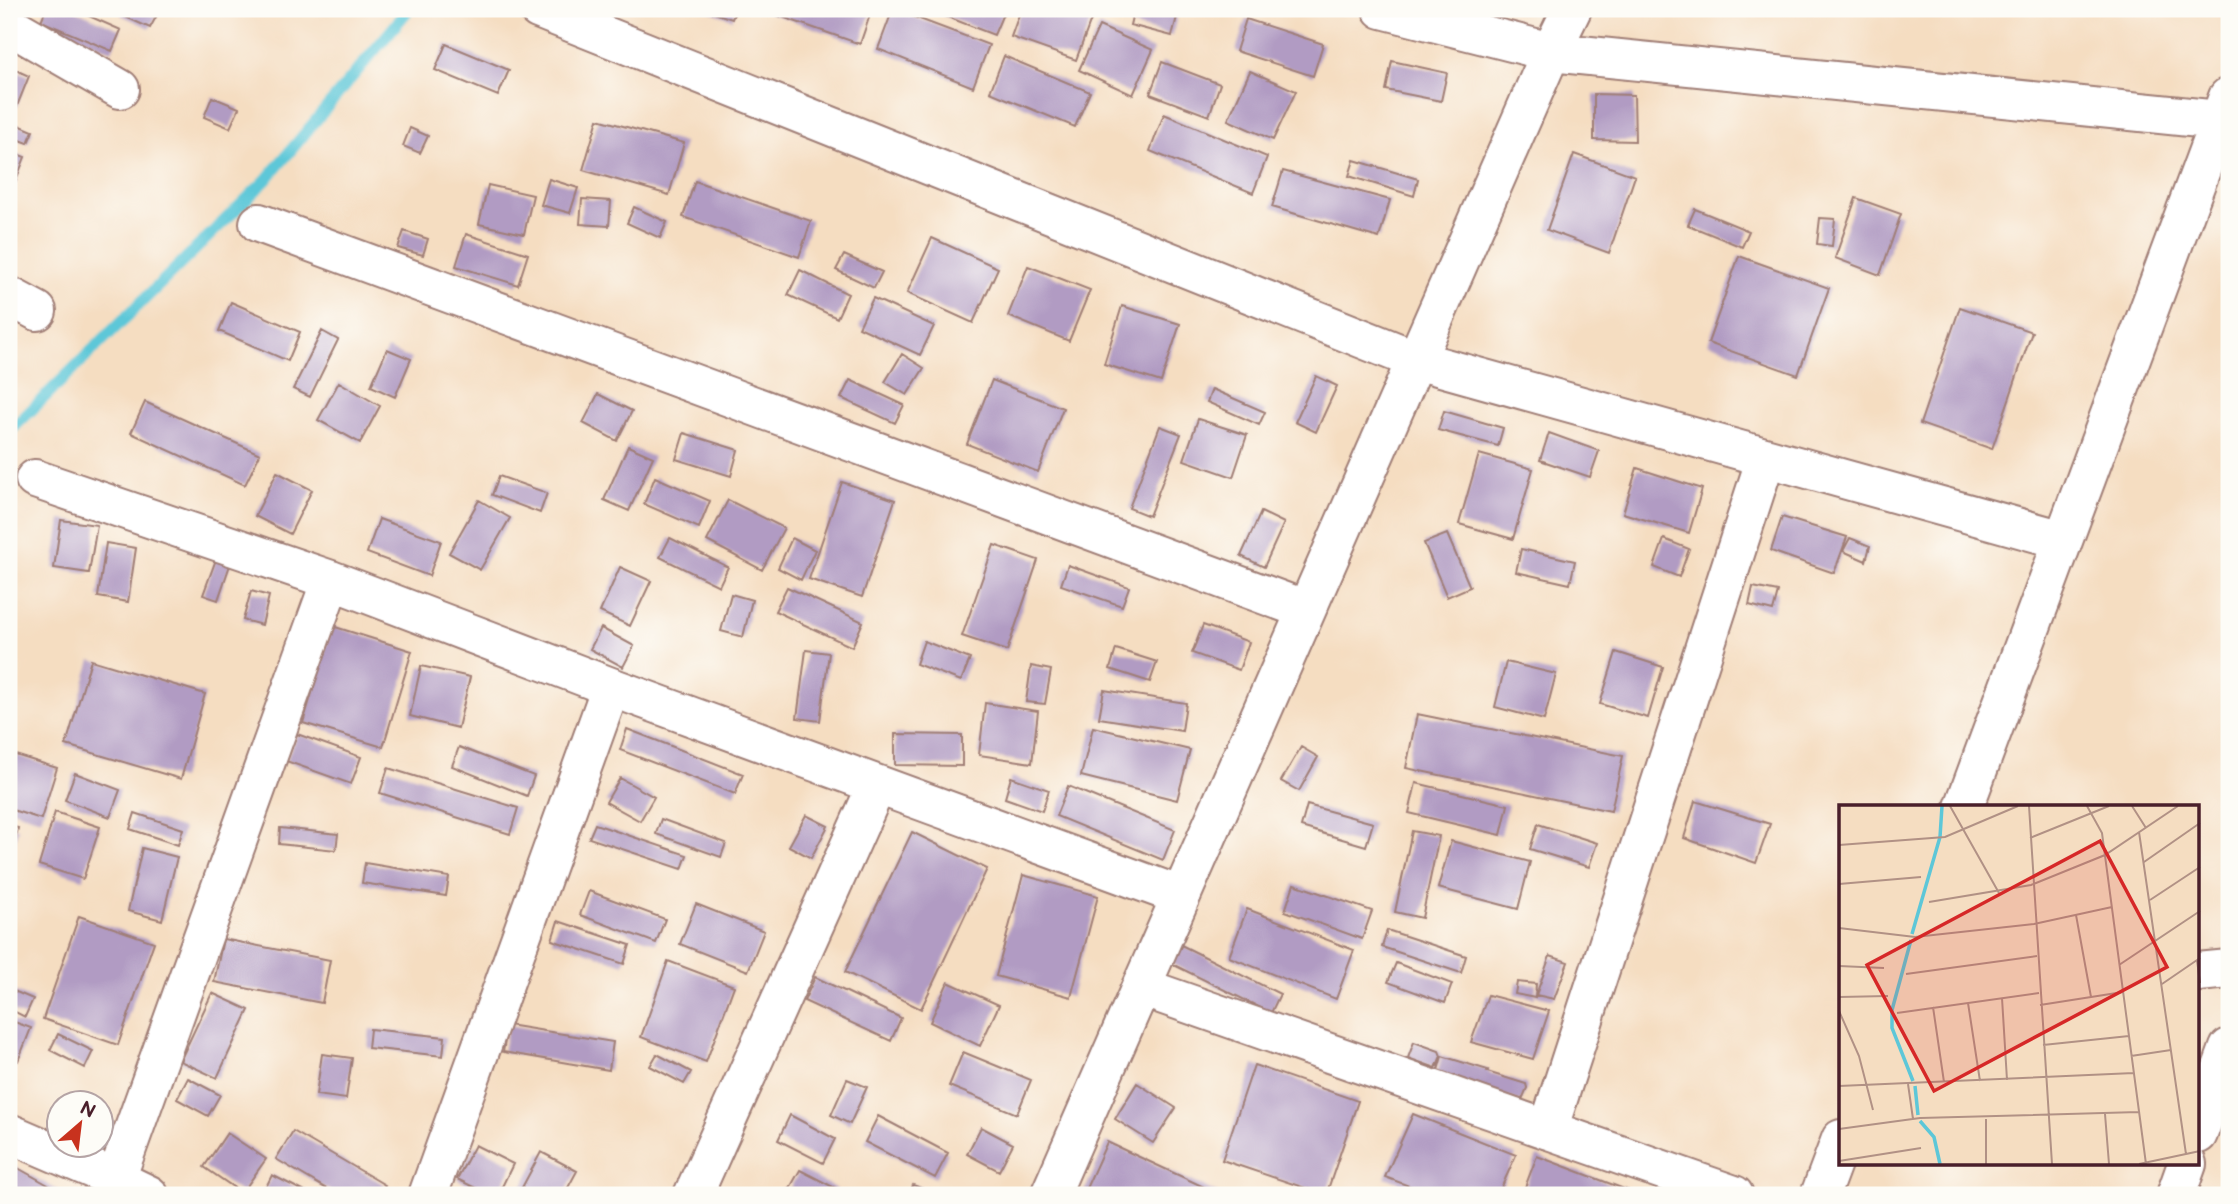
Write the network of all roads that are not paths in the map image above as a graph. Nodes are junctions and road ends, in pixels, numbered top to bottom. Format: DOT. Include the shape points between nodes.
graph roads {
  1 [pos="538,9"];
  2 [pos="1382,9"];
  3 [pos="1572,9"];
  4 [pos="9,25"];
  5 [pos="1551,52"];
  6 [pos="120,89"];
  7 [pos="2226,111"];
  8 [pos="259,223"];
  9 [pos="1416,360"];
  10 [pos="1766,458"];
  11 [pos="36,479"];
  12 [pos="2063,540"];
  13 [pos="331,580"];
  14 [pos="1306,610"];
  15 [pos="611,687"];
  16 [pos="877,785"];
  17 [pos="1965,805"];
  18 [pos="1181,896"];
  19 [pos="2229,969"];
  20 [pos="2200,972"];
  21 [pos="1141,987"];
  22 [pos="2229,1048"];
  23 [pos="2200,1129"];
  24 [pos="1548,1130"];
  25 [pos="9,1133"];
  26 [pos="1839,1144"];
  27 [pos="2186,1166"];
  28 [pos="133,1187"];
  29 [pos="428,1195"];
  30 [pos="693,1195"];
  31 [pos="1050,1195"];
  32 [pos="1734,1195"];
  33 [pos="1820,1195"];
  34 [pos="2176,1195"];
  1 -- 9 [label="street"];
  2 -- 5 [label="street"];
  3 -- 5 [label="street"];
  4 -- 6 [label="street"];
  5 -- 7 [label="street"];
  5 -- 9 [label="street"];
  7 -- 12 [label="street"];
  8 -- 14 [label="street"];
  9 -- 10 [label="street"];
  9 -- 14 [label="street"];
  10 -- 12 [label="street"];
  10 -- 24 [label="street"];
  11 -- 13 [label="street"];
  12 -- 17 [label="street"];
  13 -- 15 [label="street"];
  13 -- 28 [label="street"];
  14 -- 18 [label="street"];
  15 -- 16 [label="street"];
  15 -- 29 [label="street"];
  16 -- 18 [label="street"];
  16 -- 30 [label="street"];
  18 -- 21 [label="street"];
  19 -- 20 [label="street"];
  21 -- 24 [label="street"];
  21 -- 31 [label="street"];
  22 -- 23 [label="street"];
  24 -- 32 [label="street"];
  25 -- 28 [label="street"];
  26 -- 33 [label="street"];
  27 -- 34 [label="street"];
}
